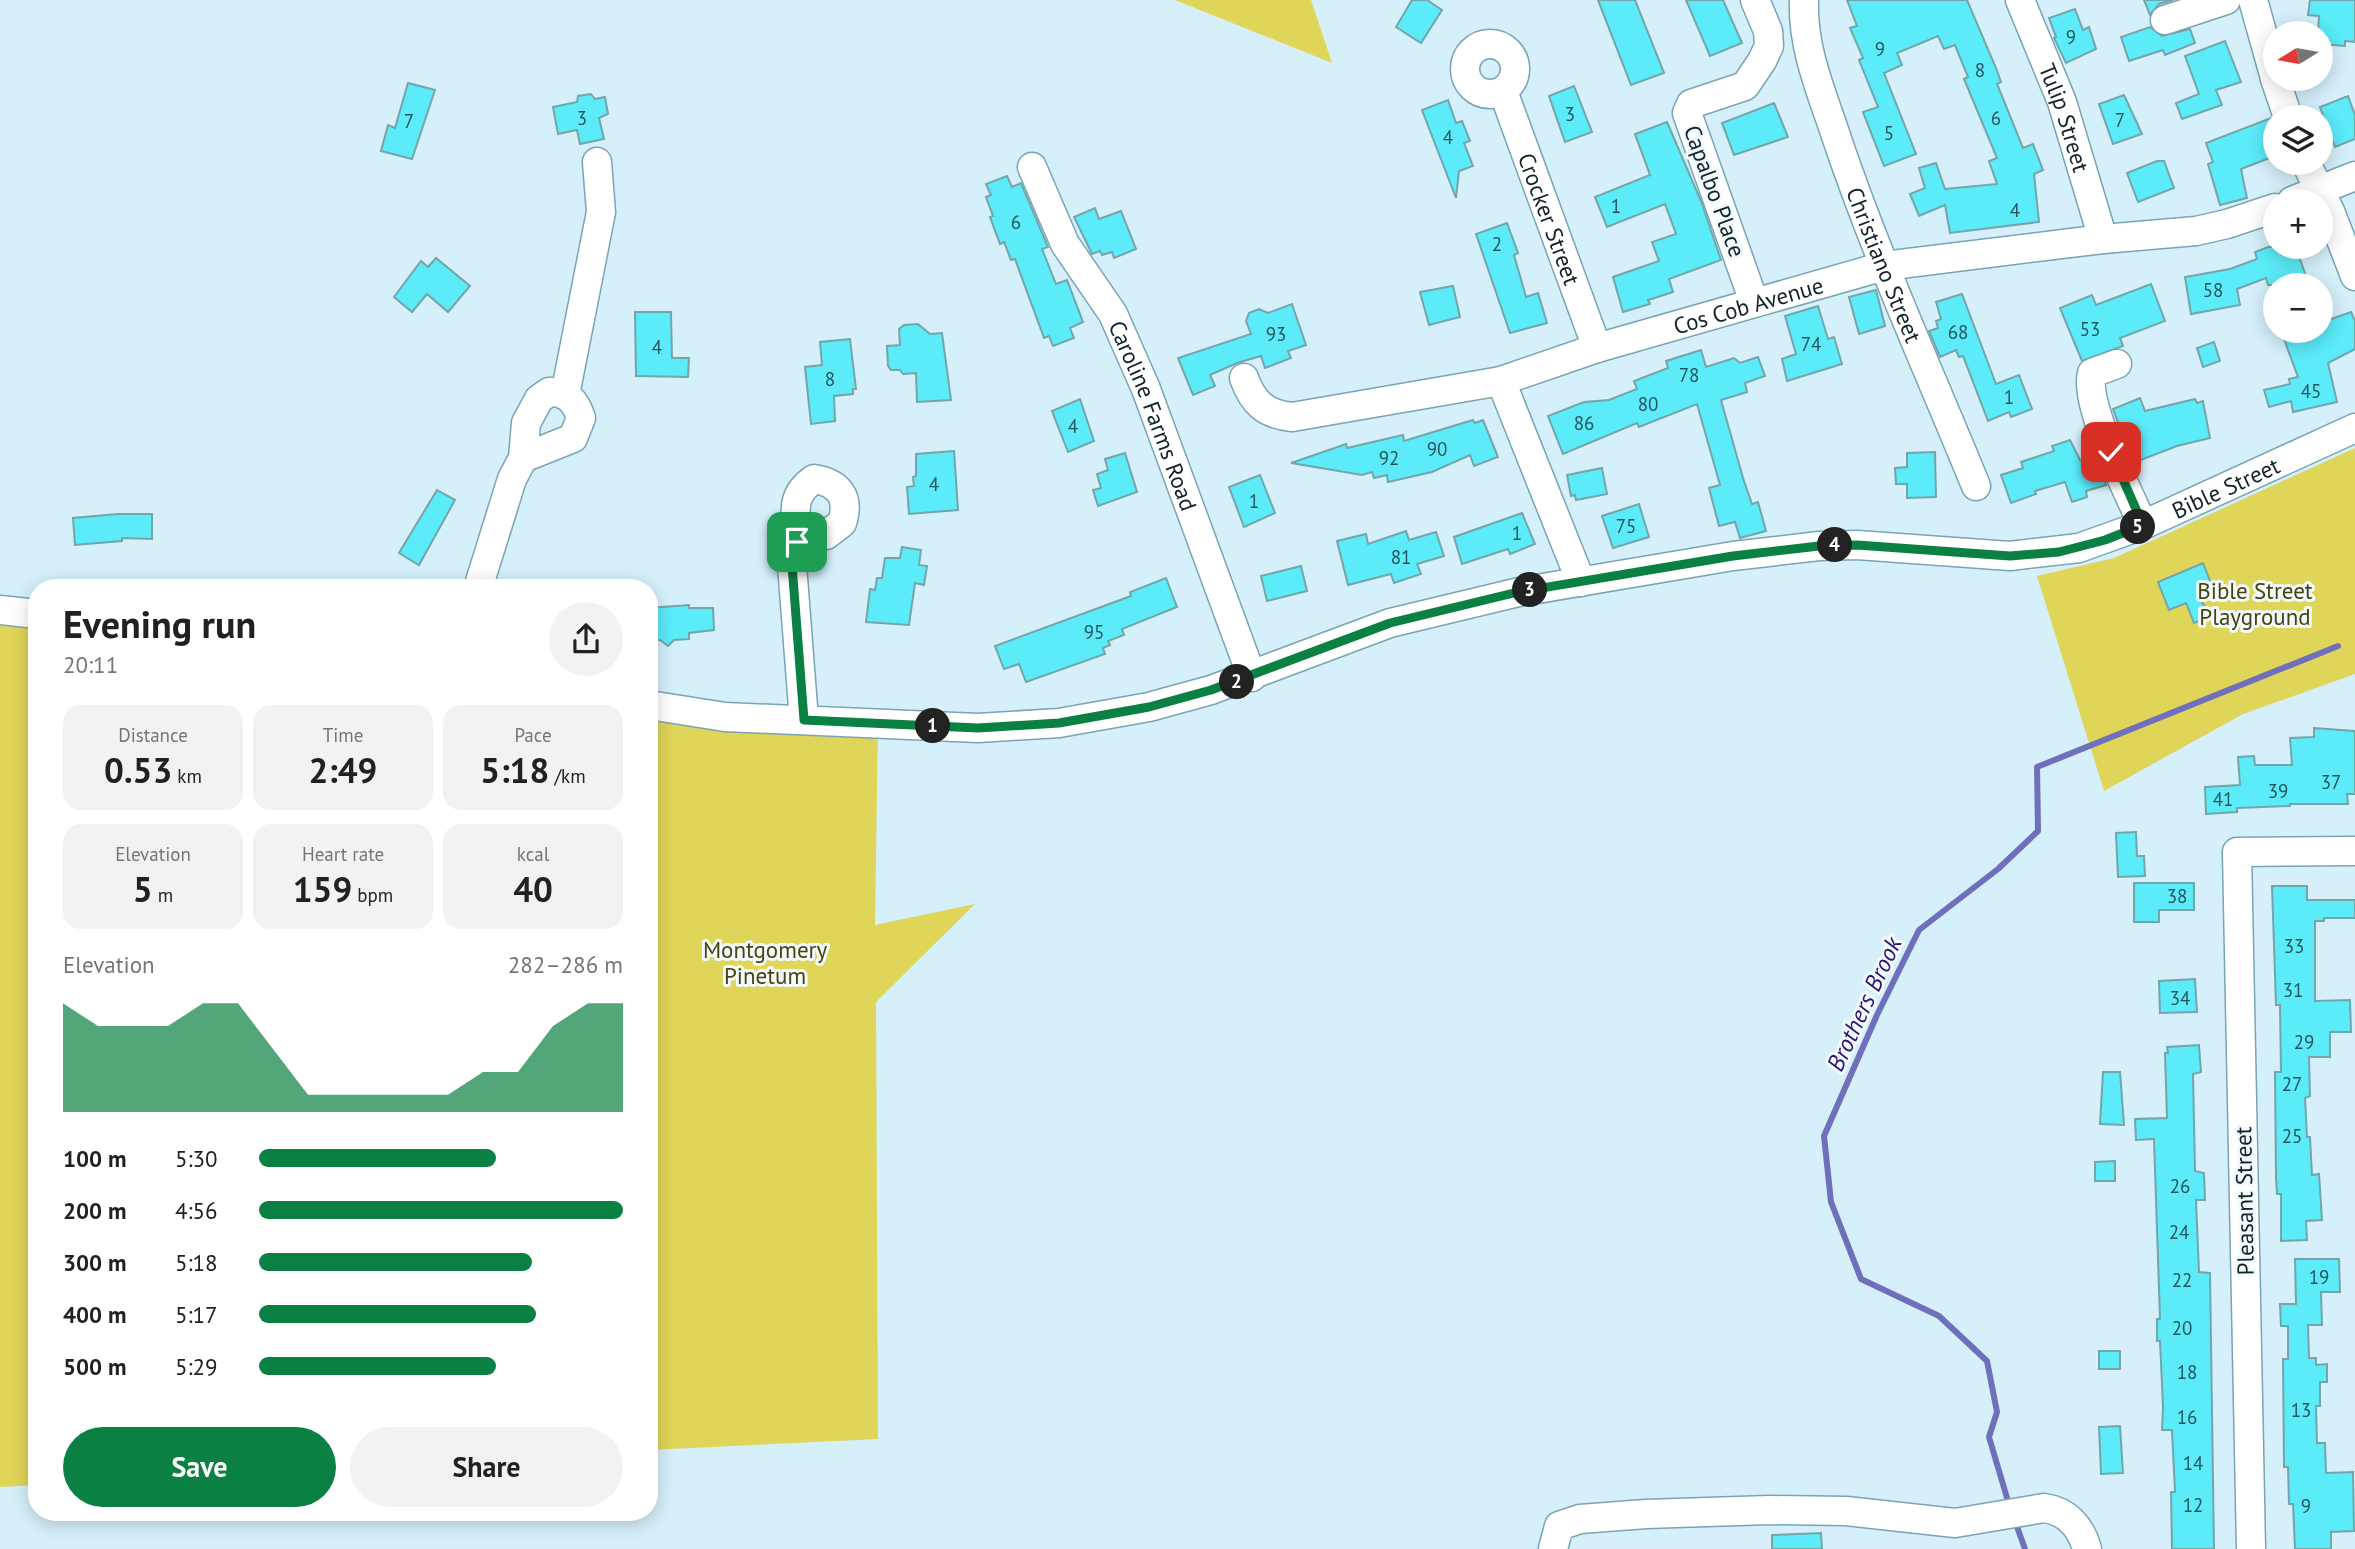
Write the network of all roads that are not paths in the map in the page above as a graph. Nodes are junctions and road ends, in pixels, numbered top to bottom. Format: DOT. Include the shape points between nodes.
graph roads {
  1 [pos="1755,0"];
  2 [pos="1804,0"];
  3 [pos="2020,0"];
  4 [pos="2226,0"];
  5 [pos="2253,0"];
  6 [pos="2165,19"];
  7 [pos="2263,35"];
  8 [pos="1503,91"];
  9 [pos="597,162"];
  10 [pos="1032,167"];
  11 [pos="2355,176"];
  12 [pos="2322,189"];
  13 [pos="2263,212"];
  14 [pos="2333,223"];
  15 [pos="2103,239"];
  16 [pos="1884,266"];
  17 [pos="2355,276"];
  18 [pos="1754,302"];
  19 [pos="1597,348"];
  20 [pos="2117,363"];
  21 [pos="1244,378"];
  22 [pos="1501,381"];
  23 [pos="565,395"];
  24 [pos="2355,428"];
  25 [pos="523,458"];
  26 [pos="1976,486"];
  27 [pos="2143,525"];
  28 [pos="797,542"];
  29 [pos="481,579"];
  30 [pos="1581,582"];
  31 [pos="0,610"];
  32 [pos="28,613"];
  33 [pos="1252,677"];
  34 [pos="658,706"];
  35 [pos="804,720"];
  36 [pos="2355,851"];
  37 [pos="1553,1549"];
  38 [pos="2087,1549"];
  39 [pos="2251,1549"];
  1 -- 18 [label="street, Capalbo Place" via="1768,32 1769,46 1762,61 1745,86 1691,104 1687,113"];
  2 -- 16 [label="street, Christiano Street" via="1804,38"];
  3 -- 15 [label="street, Tulip Street" via="2063,102"];
  4 -- 6 [label="street"];
  5 -- 7 [label="street"];
  8 -- 19 [label="street, Crocker Street"];
  9 -- 23 [label="street" via="601,212"];
  10 -- 33 [label="street, Caroline Farms Road" via="1065,244 1113,314 1146,389"];
  11 -- 12 [label="street"];
  13 -- 15 [label="street, Cos Cob Avenue" via="2196,231"];
  14 -- 17 [label="street"];
  15 -- 16 [label="street, Cos Cob Avenue"];
  16 -- 18 [label="street, Cos Cob Avenue"];
  16 -- 26 [label="street, Christiano Street"];
  18 -- 19 [label="street, Cos Cob Avenue"];
  19 -- 22 [label="street, Cos Cob Avenue"];
  20 -- 27 [label="street" via="2092,373 2090,393"];
  21 -- 22 [label="street, Cos Cob Avenue" via="1261,408 1292,417"];
  22 -- 30 [label="street"];
  23 -- 25 [label="street" via="549,392 532,409 523,438"];
  23 -- 25 [label="street" via="577,406 581,418 573,438"];
  24 -- 27 [label="street, Bible Street"];
  25 -- 29 [label="street"];
  27 -- 30 [label="street, Bible Street" via="2079,548 2032,555 1819,546"];
  28 -- 35 [label="street" via="792,565"];
  30 -- 33 [label="street, Bible Street" via="1422,613"];
  31 -- 32 [label="street"];
  33 -- 35 [label="street, Bible Street" via="1149,707 1038,725 978,728"];
  34 -- 35 [label="street, Bible Street" via="726,717"];
  36 -- 39 [label="street, Pleasant Street" via="2237,852"];
  37 -- 38 [label="street" via="1559,1526 1567,1522 1646,1514 1846,1511 1955,1523 2031,1508 2054,1509 2065,1515 2081,1532"];
}
